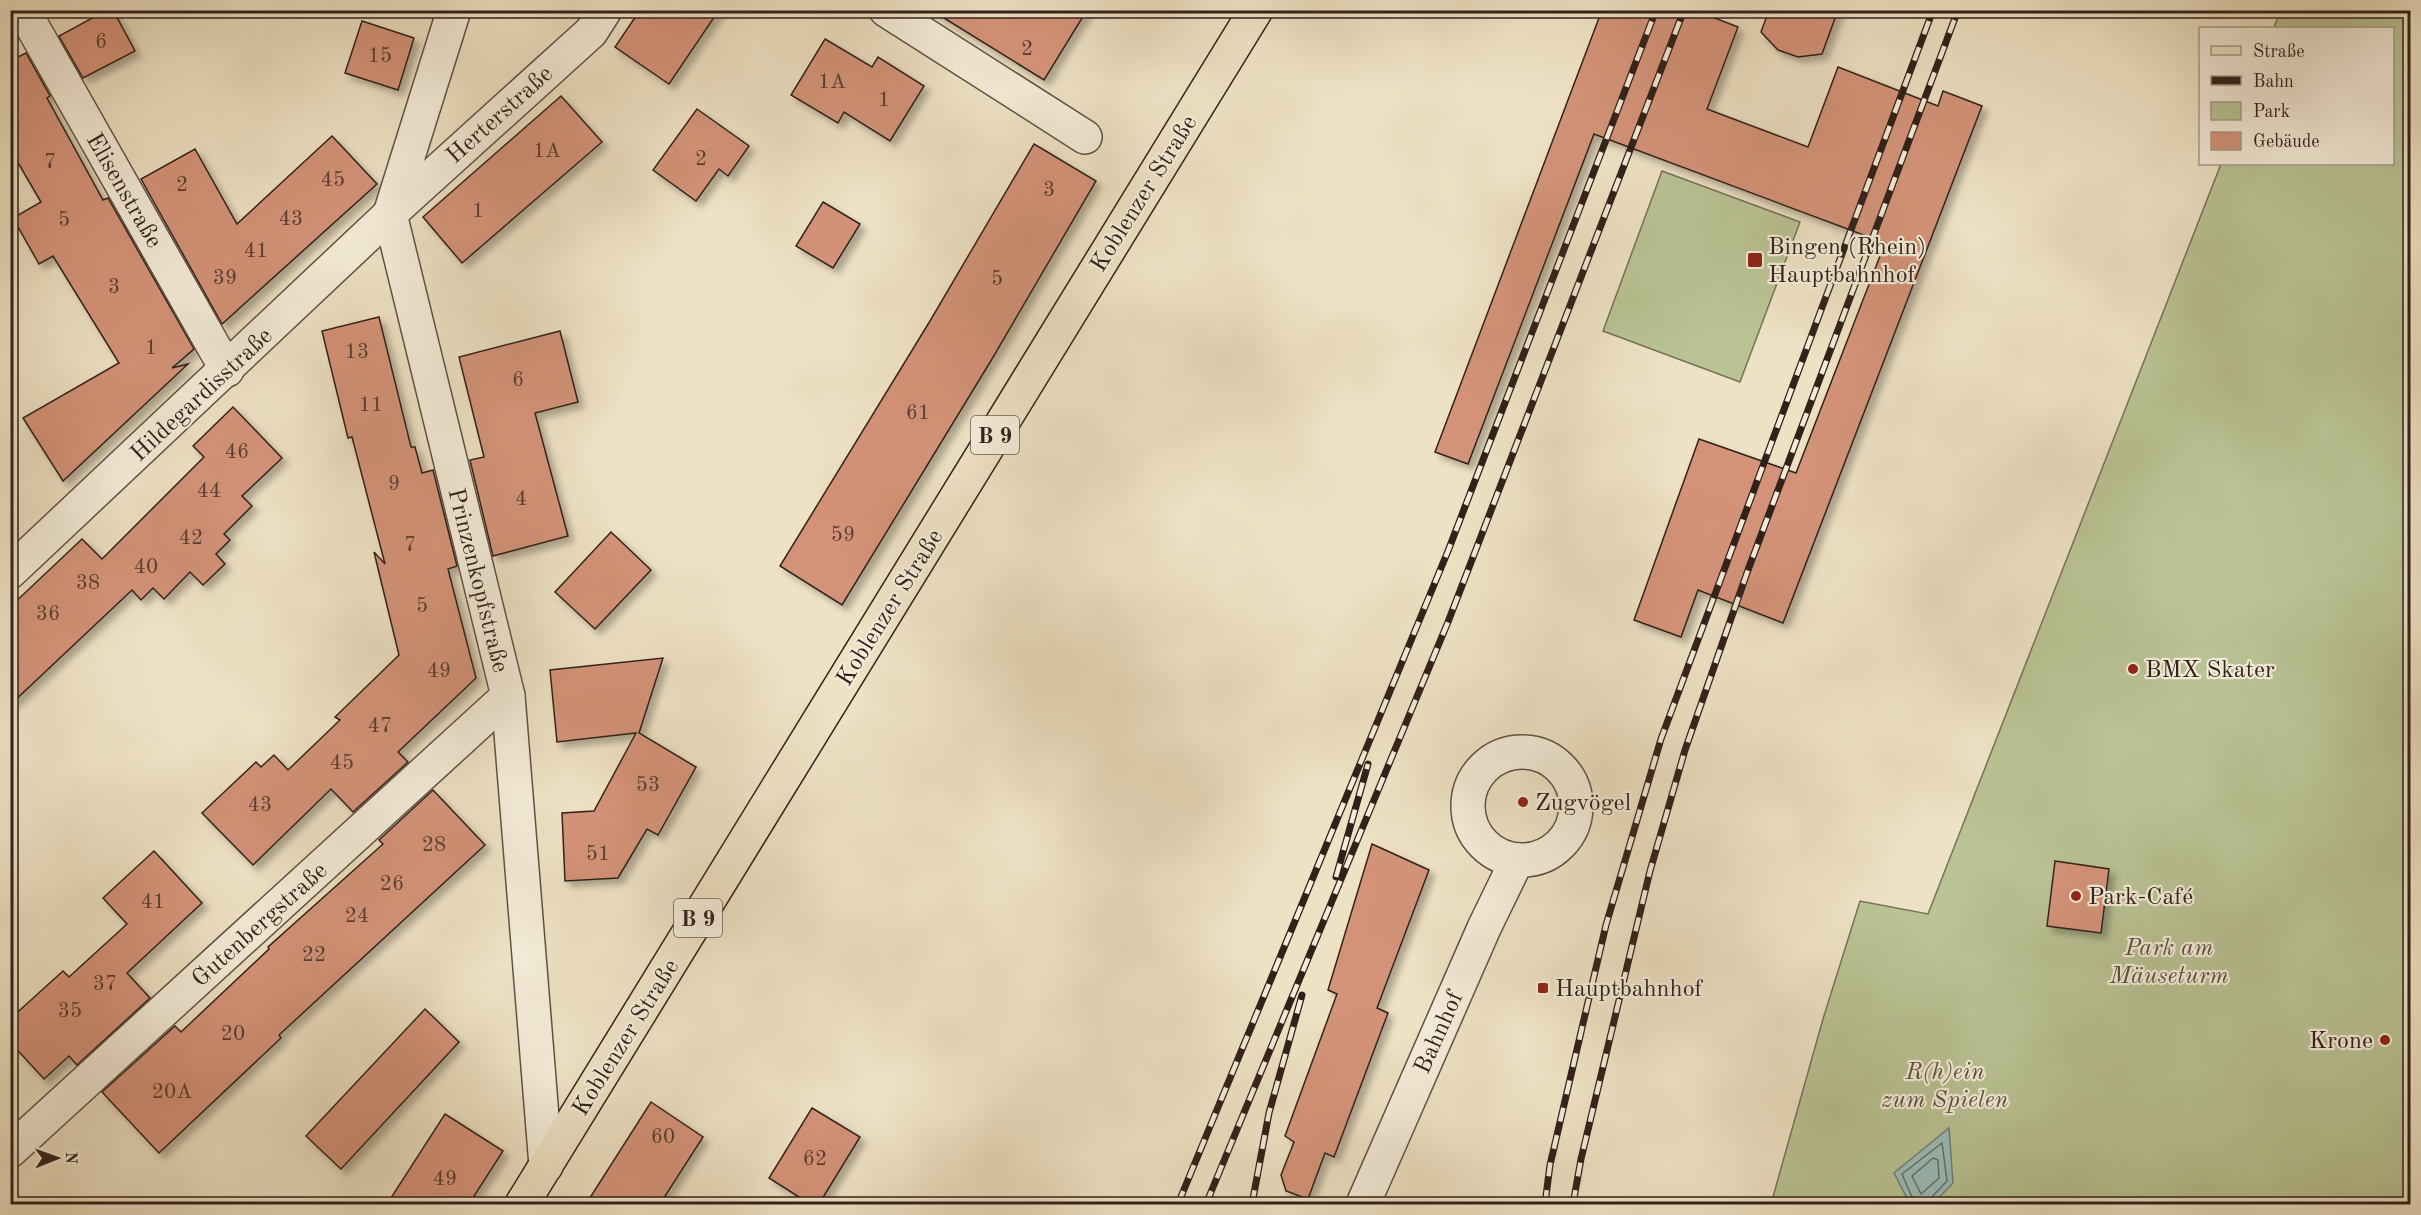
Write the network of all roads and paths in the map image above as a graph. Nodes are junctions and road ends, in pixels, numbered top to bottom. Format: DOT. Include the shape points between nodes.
graph roads {
  1 [pos="23,10"];
  2 [pos="454,10"];
  3 [pos="605,10"];
  4 [pos="886,10"];
  5 [pos="1256,10"];
  6 [pos="1085,137"];
  7 [pos="390,214"];
  8 [pos="227,370"];
  9 [pos="10,572"];
  10 [pos="508,696"];
  11 [pos="1517,860"];
  12 [pos="10,1151"];
  13 [pos="546,1166"];
  14 [pos="522,1204"];
  15 [pos="1363,1204"];
  1 -- 8 [label="street, Elisenstraße"];
  2 -- 7 [label="street"];
  3 -- 7 [label="street, Herterstraße" via="591,32"];
  4 -- 6 [label="street"];
  5 -- 13 [label="main road, Koblenzer Straße / B 9"];
  7 -- 8 [label="street, Hildegardisstraße"];
  7 -- 10 [label="street, Prinzenkopfstraße"];
  8 -- 9 [label="street, Hildegardisstraße"];
  10 -- 12 [label="street, Gutenbergstraße"];
  10 -- 13 [label="street, Prinzenkopfstraße"];
  11 -- 15 [label="street, Bahnhof"];
  13 -- 14 [label="main road, Koblenzer Straße / B 9"];
}
